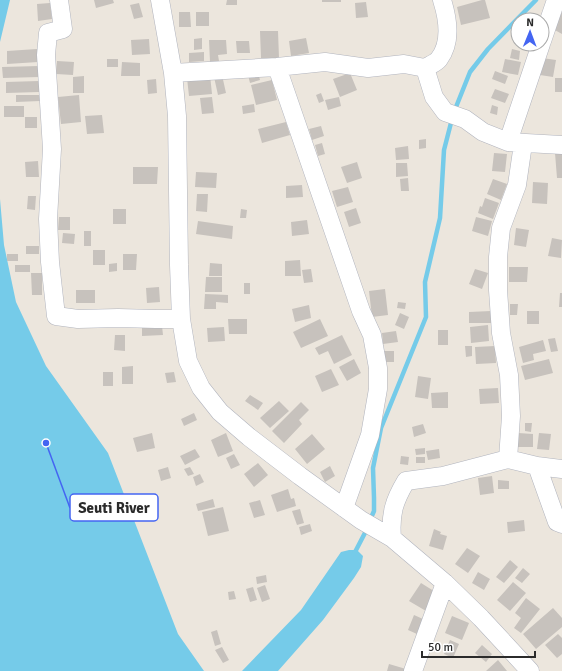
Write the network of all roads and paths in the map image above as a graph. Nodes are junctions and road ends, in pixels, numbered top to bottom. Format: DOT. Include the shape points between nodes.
graph roads {
  1 [pos="59,0"];
  2 [pos="160,0"];
  3 [pos="442,0"];
  4 [pos="556,0"];
  5 [pos="550,18"];
  6 [pos="539,52"];
  7 [pos="277,67"];
  8 [pos="426,68"];
  9 [pos="173,73"];
  10 [pos="515,143"];
  11 [pos="562,145"];
  12 [pos="181,319"];
  13 [pos="508,458"];
  14 [pos="537,466"];
  15 [pos="562,469"];
  16 [pos="344,508"];
  17 [pos="562,524"];
  18 [pos="384,534"];
  19 [pos="445,583"];
  20 [pos="528,670"];
  21 [pos="413,671"];
  1 -- 12 [label="street" via="63,29 48,33 46,55 52,149 48,219 56,316 78,319"];
  2 -- 9 [label="street"];
  3 -- 8 [label="street" via="448,27 446,46 438,60"];
  4 -- 5 [label="street"];
  6 -- 10 [label="street"];
  7 -- 8 [label="street" via="325,62 368,68 404,64"];
  7 -- 9 [label="street"];
  7 -- 16 [label="street" via="361,311 372,335 378,368 378,389 370,435"];
  8 -- 10 [label="street" via="434,96 445,112 465,119 483,132"];
  9 -- 12 [label="street" via="177,116"];
  10 -- 11 [label="street"];
  10 -- 13 [label="street" via="517,185 501,228 498,256 501,333 509,375 511,416"];
  12 -- 16 [label="street" via="188,361 201,388 220,412 249,437"];
  13 -- 14 [label="street"];
  13 -- 18 [label="street" via="443,476 406,481 396,497 390,522"];
  14 -- 15 [label="street"];
  14 -- 17 [label="street" via="557,522"];
  16 -- 18 [label="street"];
  18 -- 19 [label="street"];
  19 -- 20 [label="street" via="482,618"];
  19 -- 21 [label="street"];
}
